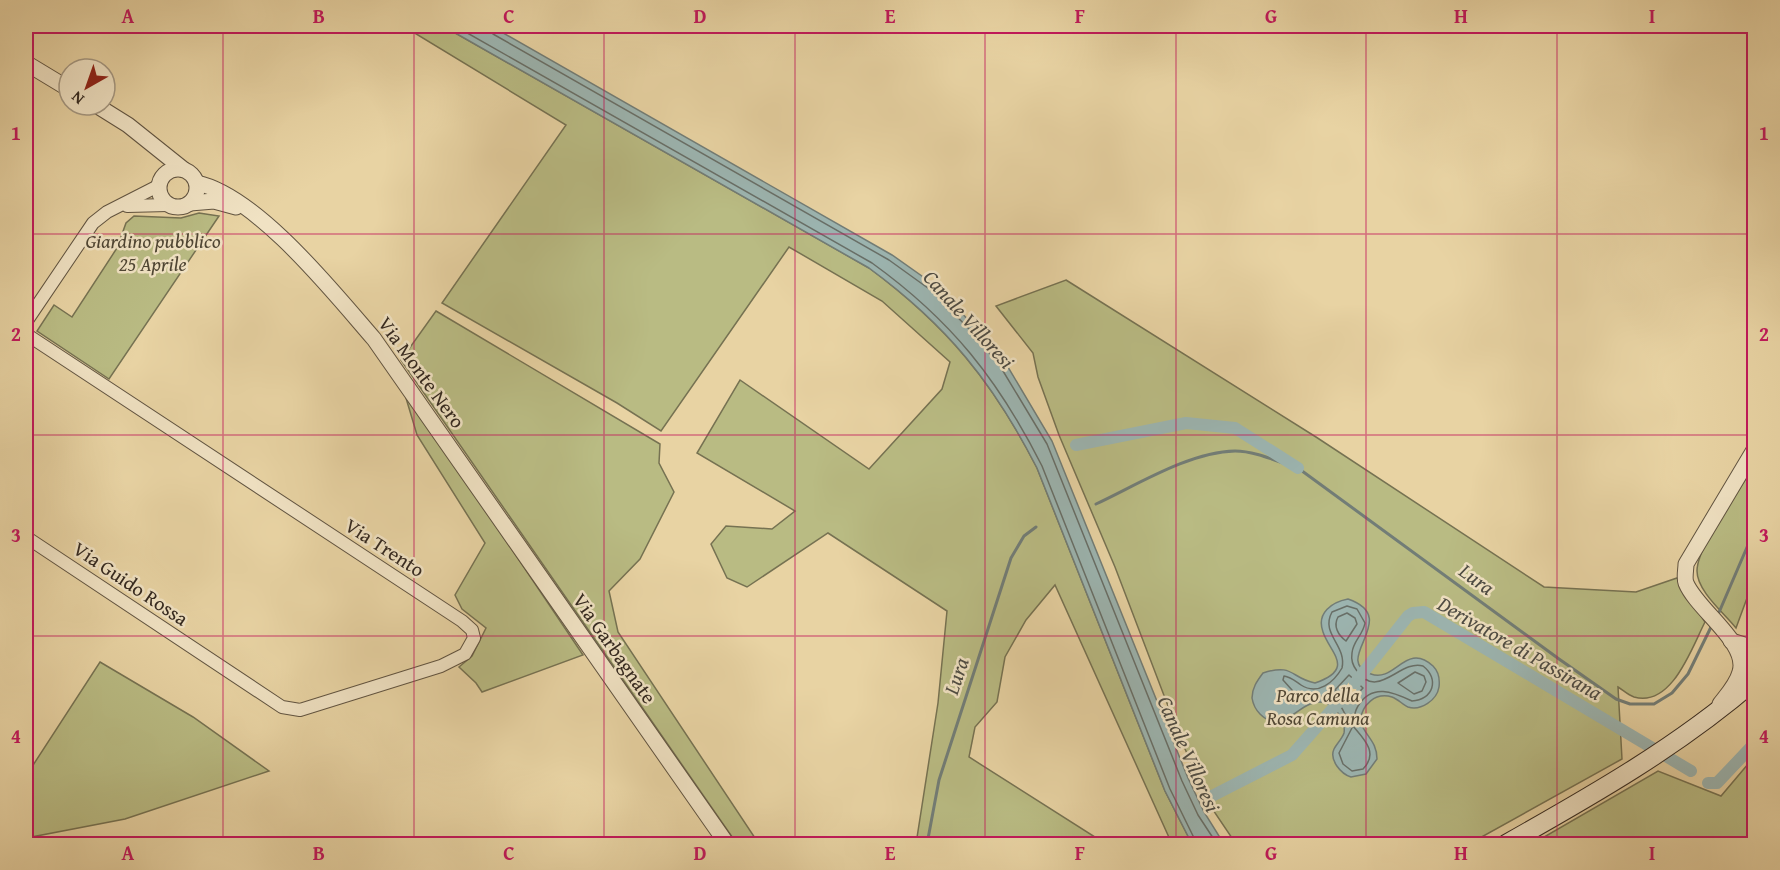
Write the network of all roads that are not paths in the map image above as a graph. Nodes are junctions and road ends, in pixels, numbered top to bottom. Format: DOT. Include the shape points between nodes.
graph roads {
  1 [pos="26,63"];
  2 [pos="57,82"];
  3 [pos="113,117"];
  4 [pos="140,136"];
  5 [pos="183,169"];
  6 [pos="159,183"];
  7 [pos="197,183"];
  8 [pos="190,203"];
  9 [pos="168,205"];
  10 [pos="120,207"];
  11 [pos="247,211"];
  12 [pos="26,322"];
  13 [pos="26,334"];
  14 [pos="1755,450"];
  15 [pos="26,537"];
  16 [pos="541,578"];
  17 [pos="1731,641"];
  18 [pos="1755,648"];
  19 [pos="216,663"];
  20 [pos="1755,681"];
  21 [pos="1712,716"];
  22 [pos="727,844"];
  23 [pos="1506,844"];
  1 -- 2 [label="street"];
  3 -- 4 [label="street"];
  4 -- 5 [label="street"];
  4 -- 6 [label="street" via="157,164"];
  5 -- 6 [label="street" via="169,170"];
  5 -- 7 [label="street"];
  6 -- 9 [label="street" via="160,197"];
  6 -- 10 [label="street"];
  7 -- 8 [label="street"];
  7 -- 11 [label="street, Via Monte Nero" via="226,194"];
  8 -- 9 [label="street"];
  8 -- 11 [label="street, Via Monte Nero" via="222,202"];
  9 -- 10 [label="street"];
  10 -- 12 [label="street" via="93,223"];
  11 -- 16 [label="street, Via Monte Nero" via="316,271 374,339"];
  13 -- 19 [label="street, Via Trento" via="462,621 474,638 465,654 441,666 300,710 282,707"];
  14 -- 17 [label="street" via="1686,564 1685,581"];
  15 -- 19 [label="street, Via Guido Rossa"];
  16 -- 22 [label="street, Via Garbagnate"];
  17 -- 18 [label="street"];
  17 -- 21 [label="street" via="1742,660 1740,675"];
  20 -- 21 [label="main road"];
  21 -- 23 [label="main road" via="1621,778"];
}
